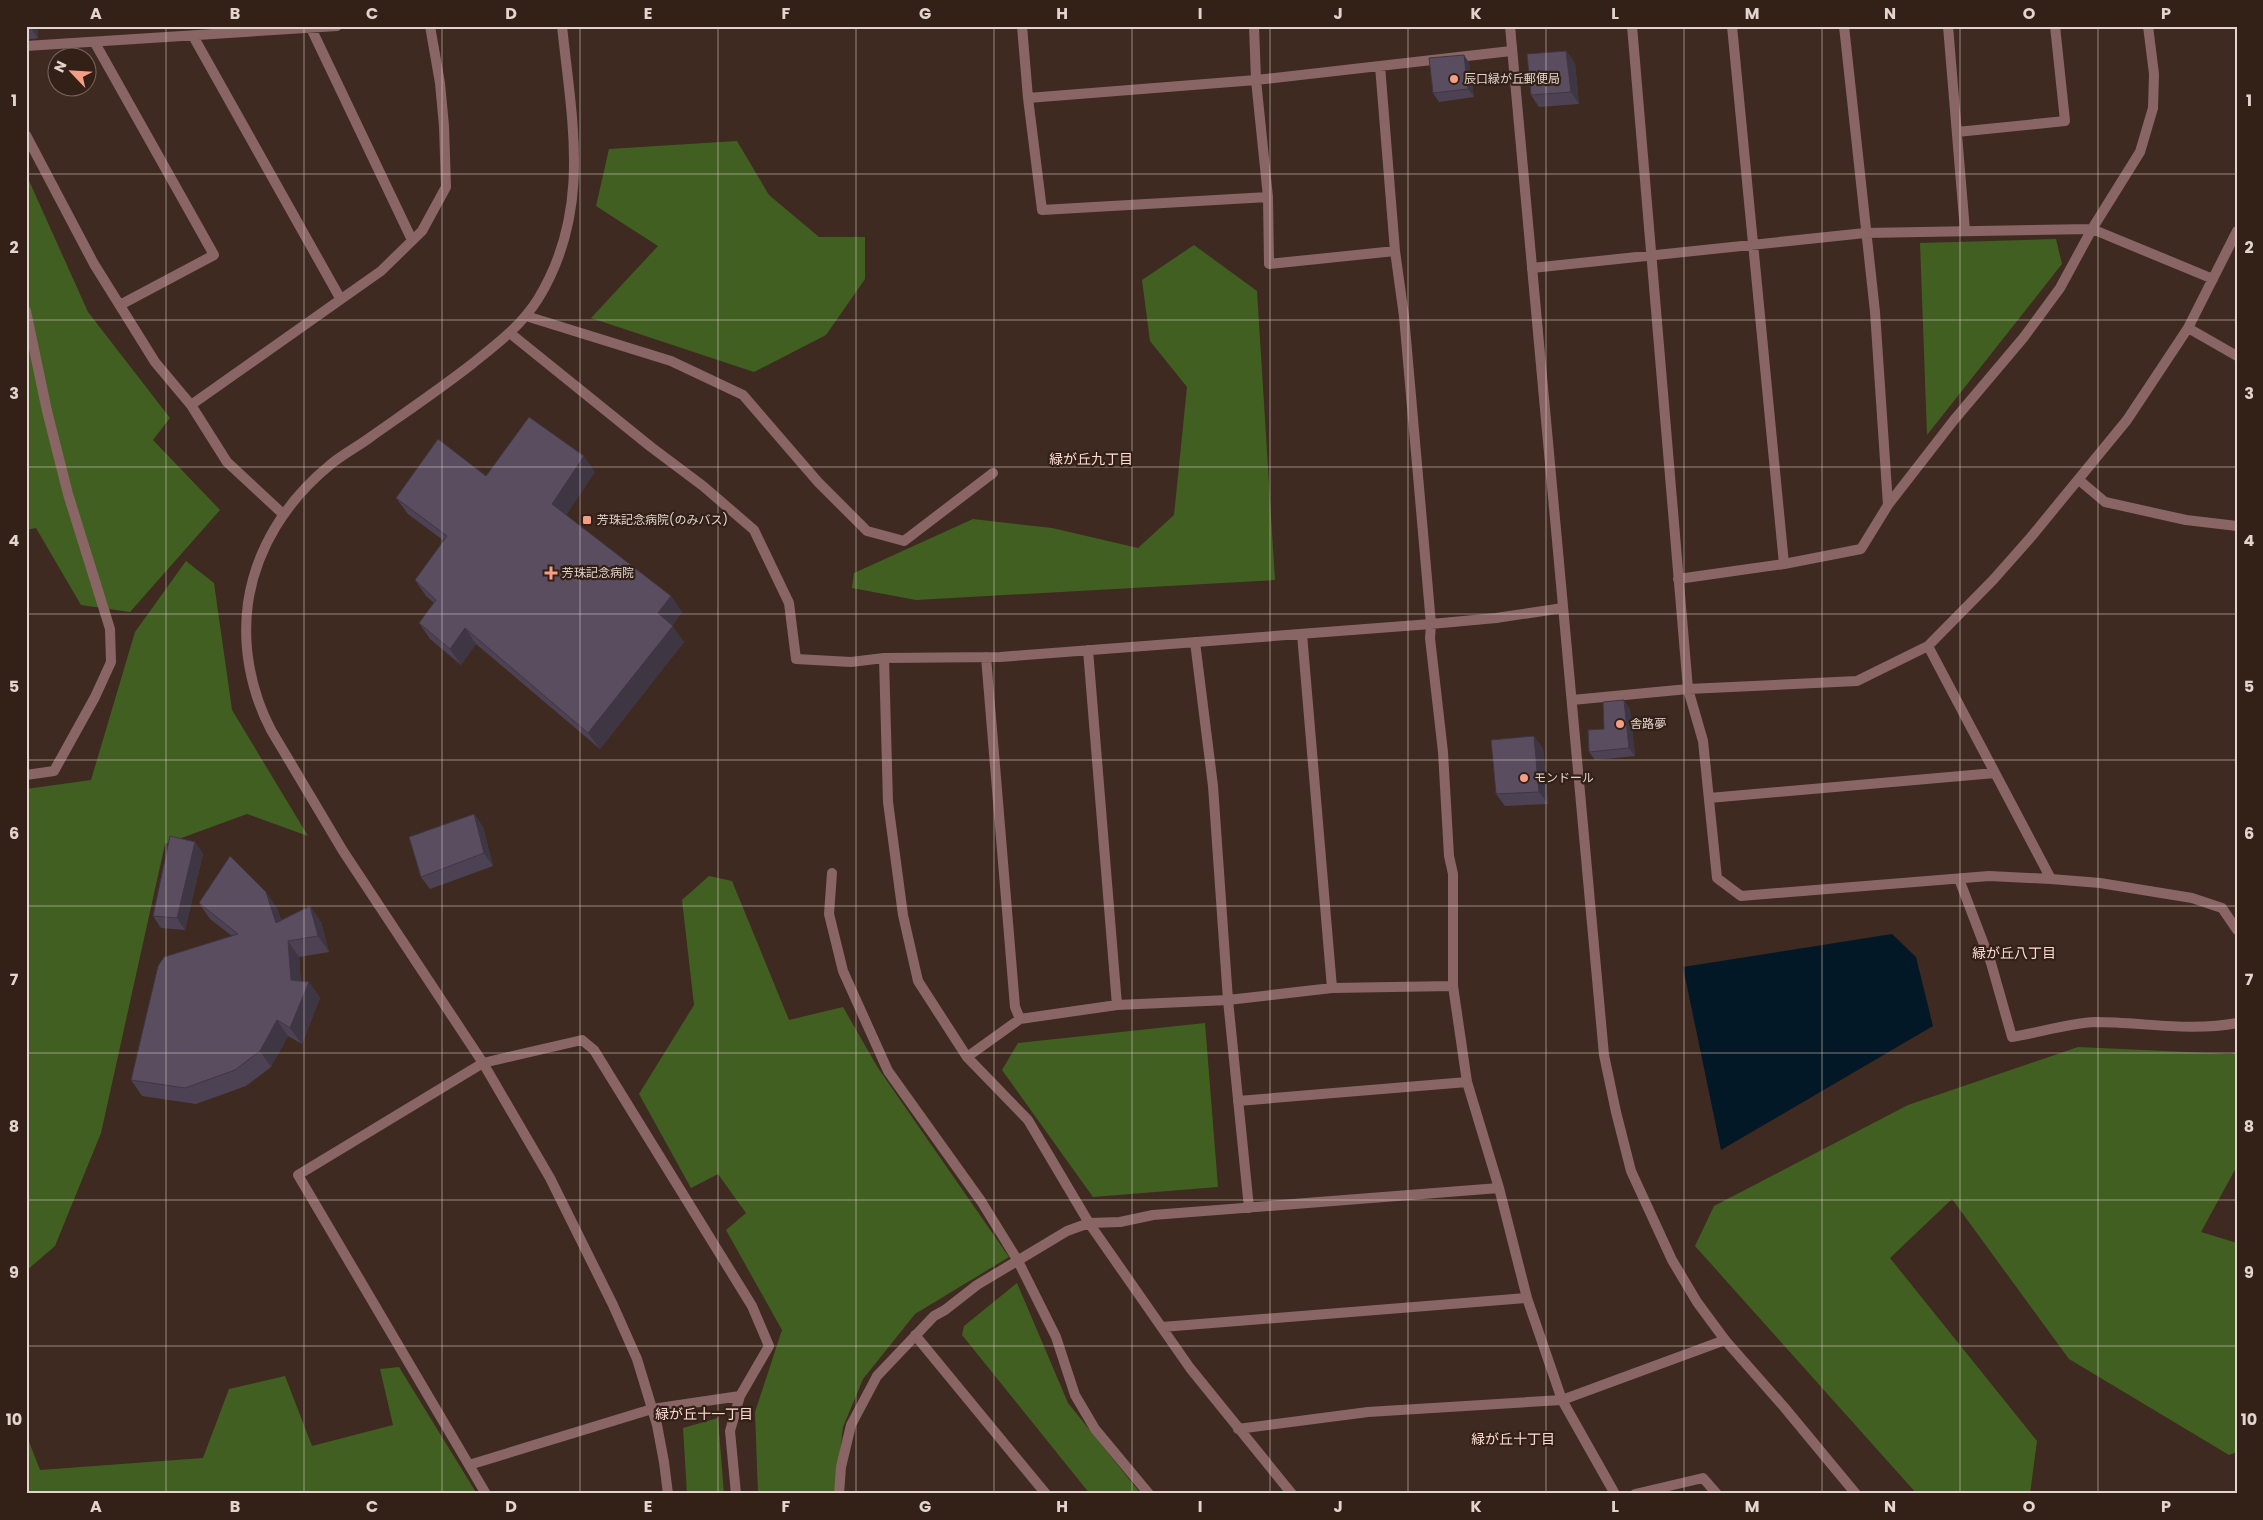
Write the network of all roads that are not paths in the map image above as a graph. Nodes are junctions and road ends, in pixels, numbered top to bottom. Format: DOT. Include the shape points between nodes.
graph roads {
  1 [pos="337,26"];
  2 [pos="430,26"];
  3 [pos="562,26"];
  4 [pos="1022,26"];
  5 [pos="1254,26"];
  6 [pos="1510,26"];
  7 [pos="1632,26"];
  8 [pos="1732,26"];
  9 [pos="1844,26"];
  10 [pos="1948,26"];
  11 [pos="2055,26"];
  12 [pos="2148,26"];
  13 [pos="310,27"];
  14 [pos="193,36"];
  15 [pos="95,43"];
  16 [pos="26,46"];
  17 [pos="1511,51"];
  18 [pos="1380,66"];
  19 [pos="1256,80"];
  20 [pos="1028,98"];
  21 [pos="1957,132"];
  22 [pos="26,135"];
  23 [pos="1268,197"];
  24 [pos="2092,229"];
  25 [pos="2237,231"];
  26 [pos="1965,232"];
  27 [pos="1865,234"];
  28 [pos="412,240"];
  29 [pos="1754,245"];
  30 [pos="1395,251"];
  31 [pos="1652,256"];
  32 [pos="1532,268"];
  33 [pos="2213,279"];
  34 [pos="340,298"];
  35 [pos="120,305"];
  36 [pos="26,311"];
  37 [pos="526,316"];
  38 [pos="2188,328"];
  39 [pos="511,334"];
  40 [pos="2237,356"];
  41 [pos="191,405"];
  42 [pos="993,473"];
  43 [pos="2079,480"];
  44 [pos="1888,505"];
  45 [pos="283,514"];
  46 [pos="2237,526"];
  47 [pos="1784,564"];
  48 [pos="1678,579"];
  49 [pos="1563,608"];
  50 [pos="1431,624"];
  51 [pos="1302,634"];
  52 [pos="1195,642"];
  53 [pos="1928,646"];
  54 [pos="1088,650"];
  55 [pos="986,657"];
  56 [pos="884,658"];
  57 [pos="1688,689"];
  58 [pos="1572,700"];
  59 [pos="1995,773"];
  60 [pos="26,775"];
  61 [pos="1709,798"];
  62 [pos="832,872"];
  63 [pos="1959,879"];
  64 [pos="2051,879"];
  65 [pos="2237,930"];
  66 [pos="1453,986"];
  67 [pos="1332,988"];
  68 [pos="1228,1000"];
  69 [pos="1117,1005"];
  70 [pos="1020,1019"];
  71 [pos="2237,1023"];
  72 [pos="967,1057"];
  73 [pos="483,1063"];
  74 [pos="1466,1082"];
  75 [pos="1238,1101"];
  76 [pos="1499,1188"];
  77 [pos="1250,1208"];
  78 [pos="1089,1223"];
  79 [pos="1018,1261"];
  80 [pos="1527,1298"];
  81 [pos="1162,1327"];
  82 [pos="915,1335"];
  83 [pos="1724,1340"];
  84 [pos="740,1396"];
  85 [pos="1562,1400"];
  86 [pos="652,1409"];
  87 [pos="1238,1429"];
  88 [pos="469,1465"];
  89 [pos="486,1494"];
  90 [pos="668,1494"];
  91 [pos="736,1494"];
  92 [pos="839,1494"];
  93 [pos="1046,1494"];
  94 [pos="1149,1494"];
  95 [pos="1292,1494"];
  96 [pos="1615,1494"];
  97 [pos="1635,1494"];
  98 [pos="1717,1494"];
  99 [pos="1856,1494"];
  1 -- 13 [label="street"];
  2 -- 28 [label="street" via="440,83 446,187 422,231"];
  3 -- 37 [label="street" via="574,164 573,202 564,245 539,298"];
  4 -- 20 [label="street"];
  5 -- 19 [label="street"];
  6 -- 17 [label="street"];
  7 -- 31 [label="street"];
  8 -- 29 [label="street"];
  9 -- 27 [label="street"];
  10 -- 21 [label="street"];
  11 -- 21 [label="street" via="2064,121"];
  12 -- 24 [label="street" via="2154,74 2153,108 2140,152"];
  13 -- 14 [label="street"];
  13 -- 28 [label="street"];
  14 -- 15 [label="street"];
  14 -- 34 [label="street"];
  15 -- 16 [label="street"];
  15 -- 35 [label="street" via="214,255"];
  17 -- 18 [label="street"];
  17 -- 32 [label="street"];
  18 -- 19 [label="street"];
  18 -- 30 [label="street"];
  19 -- 20 [label="street"];
  19 -- 23 [label="street"];
  20 -- 23 [label="street" via="1042,210"];
  21 -- 26 [label="street"];
  22 -- 35 [label="street" via="94,264"];
  23 -- 30 [label="street" via="1269,264"];
  24 -- 26 [label="street"];
  24 -- 33 [label="street"];
  24 -- 44 [label="street" via="2055,295 2024,337"];
  25 -- 33 [label="street"];
  26 -- 27 [label="street"];
  27 -- 29 [label="street"];
  27 -- 44 [label="street" via="1875,312"];
  28 -- 34 [label="street" via="381,271"];
  29 -- 31 [label="street"];
  29 -- 47 [label="street"];
  30 -- 50 [label="street" via="1404,316"];
  31 -- 32 [label="street"];
  31 -- 48 [label="street"];
  32 -- 49 [label="street"];
  33 -- 38 [label="street"];
  34 -- 41 [label="street"];
  35 -- 41 [label="street" via="156,362"];
  36 -- 60 [label="street" via="68,494 110,629 111,662 54,771"];
  37 -- 39 [label="street"];
  37 -- 42 [label="street" via="671,361 743,395 818,482 867,531 904,541"];
  38 -- 40 [label="street"];
  38 -- 43 [label="street" via="2127,420"];
  39 -- 45 [label="street" via="331,464"];
  39 -- 56 [label="street" via="754,530 789,603 796,659 851,662"];
  41 -- 45 [label="street" via="228,462"];
  43 -- 46 [label="street" via="2105,502 2186,520"];
  43 -- 53 [label="street" via="1993,580"];
  44 -- 47 [label="street" via="1860,549"];
  45 -- 73 [label="street" via="251,581 247,610 246,640 261,711 343,851"];
  47 -- 48 [label="street"];
  48 -- 57 [label="street"];
  49 -- 50 [label="street"];
  49 -- 58 [label="street"];
  50 -- 51 [label="street"];
  50 -- 66 [label="street" via="1453,874"];
  51 -- 52 [label="street"];
  51 -- 67 [label="street"];
  52 -- 54 [label="street"];
  52 -- 68 [label="street" via="1213,786"];
  53 -- 57 [label="street" via="1857,681"];
  53 -- 59 [label="street"];
  54 -- 55 [label="street"];
  54 -- 69 [label="street"];
  55 -- 56 [label="street"];
  55 -- 70 [label="street" via="1016,1007"];
  56 -- 72 [label="street" via="888,802 903,915 918,981"];
  57 -- 58 [label="street"];
  57 -- 61 [label="street" via="1703,741"];
  58 -- 83 [label="street" via="1604,1055 1616,1112 1631,1171 1656,1228 1697,1302"];
  59 -- 61 [label="street"];
  59 -- 64 [label="street"];
  61 -- 63 [label="street" via="1717,878 1741,896"];
  62 -- 79 [label="street" via="829,914 844,971 888,1071 981,1201"];
  63 -- 64 [label="street" via="1989,876"];
  63 -- 71 [label="street" via="1991,963 2012,1037 2093,1022 2190,1027"];
  64 -- 65 [label="street" via="2100,883 2192,898 2222,908"];
  66 -- 67 [label="street"];
  66 -- 74 [label="street"];
  67 -- 68 [label="street"];
  68 -- 69 [label="street"];
  68 -- 75 [label="street"];
  69 -- 70 [label="street"];
  70 -- 72 [label="street"];
  72 -- 78 [label="street" via="1028,1120"];
  73 -- 84 [label="street" via="582,1040 594,1050 752,1306 768,1346"];
  73 -- 86 [label="street" via="550,1178 613,1305 637,1359"];
  73 -- 88 [label="street" via="298,1175"];
  74 -- 75 [label="street"];
  74 -- 76 [label="street"];
  75 -- 77 [label="street"];
  76 -- 77 [label="street"];
  76 -- 80 [label="street"];
  77 -- 78 [label="street"];
  78 -- 79 [label="street" via="1067,1231"];
  78 -- 81 [label="street"];
  79 -- 82 [label="street" via="977,1285 934,1316"];
  79 -- 94 [label="street" via="1056,1337 1075,1396 1094,1428"];
  80 -- 81 [label="street"];
  80 -- 85 [label="street"];
  81 -- 87 [label="street"];
  82 -- 92 [label="street" via="877,1376 851,1425 841,1467"];
  82 -- 93 [label="street"];
  83 -- 85 [label="street"];
  83 -- 99 [label="street"];
  84 -- 86 [label="street"];
  84 -- 91 [label="street" via="730,1431"];
  85 -- 87 [label="street" via="1368,1412"];
  85 -- 96 [label="street"];
  86 -- 88 [label="street"];
  86 -- 90 [label="street"];
  87 -- 95 [label="street"];
  88 -- 89 [label="street"];
  97 -- 98 [label="street" via="1703,1478"];
}
